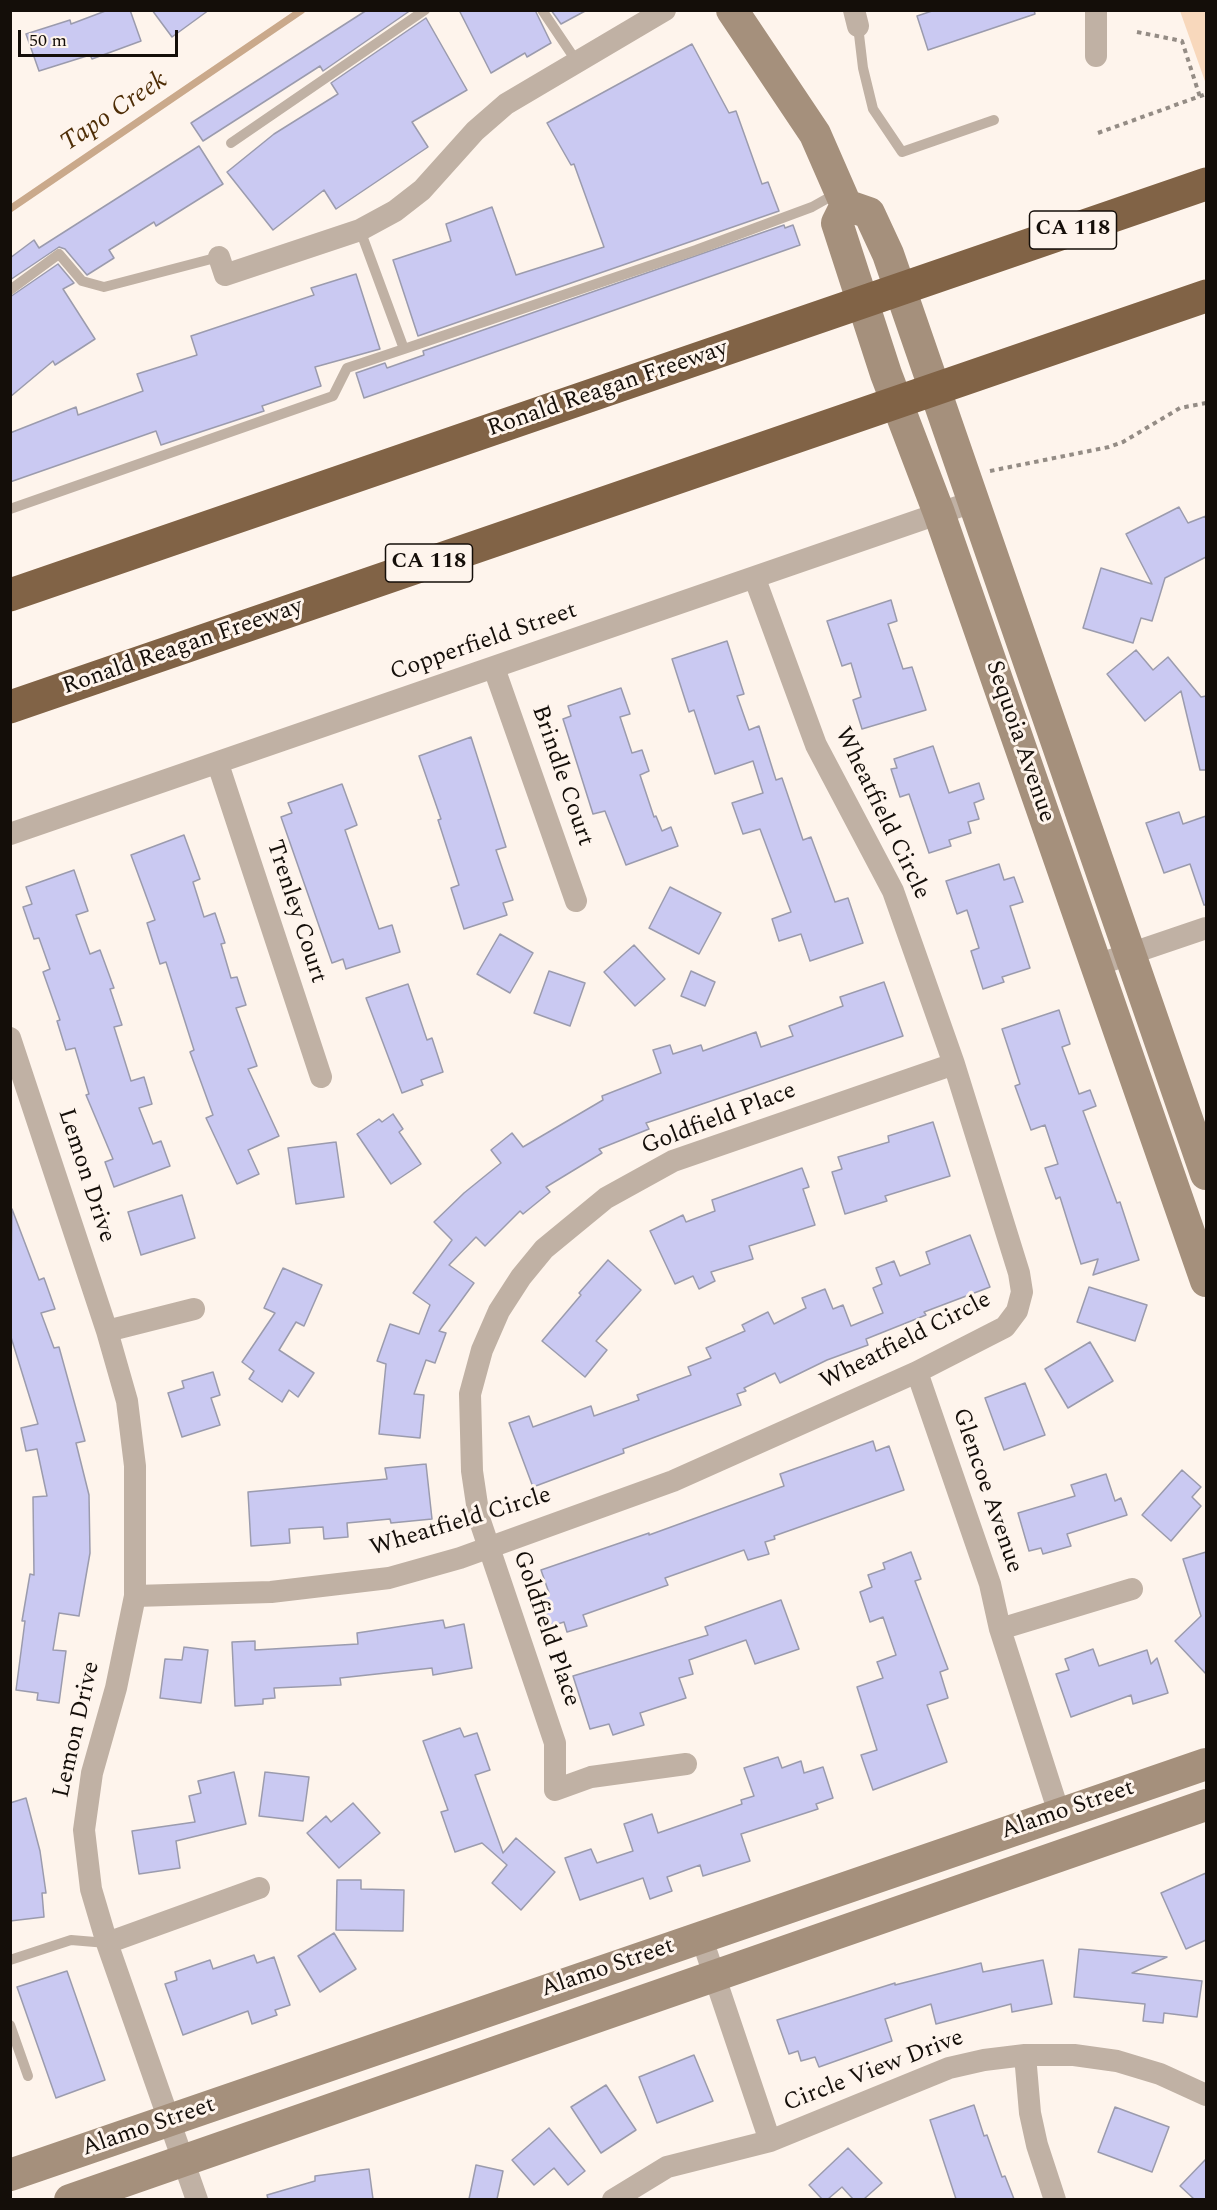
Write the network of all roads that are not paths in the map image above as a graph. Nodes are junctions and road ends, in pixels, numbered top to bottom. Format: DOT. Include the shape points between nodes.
graph roads {
  1 [pos="425,10"];
  2 [pos="542,10"];
  3 [pos="665,10"];
  4 [pos="732,10"];
  5 [pos="1096,10"];
  6 [pos="856,18"];
  7 [pos="1096,56"];
  8 [pos="577,62"];
  9 [pos="994,120"];
  10 [pos="231,143"];
  11 [pos="1206,184"];
  12 [pos="843,198"];
  13 [pos="360,230"];
  14 [pos="219,257"];
  15 [pos="10,290"];
  16 [pos="1206,296"];
  17 [pos="404,349"];
  18 [pos="975,501"];
  19 [pos="10,509"];
  20 [pos="939,513"];
  21 [pos="755,579"];
  22 [pos="10,595"];
  23 [pos="494,668"];
  24 [pos="10,706"];
  25 [pos="218,764"];
  26 [pos="10,834"];
  27 [pos="576,901"];
  28 [pos="1206,928"];
  29 [pos="1130,954"];
  30 [pos="1097,965"];
  31 [pos="10,1038"];
  32 [pos="954,1064"];
  33 [pos="321,1077"];
  34 [pos="1206,1174"];
  35 [pos="1206,1281"];
  36 [pos="194,1310"];
  37 [pos="107,1331"];
  38 [pos="917,1372"];
  39 [pos="489,1546"];
  40 [pos="1132,1589"];
  41 [pos="135,1596"];
  42 [pos="1000,1629"];
  43 [pos="686,1764"];
  44 [pos="1206,1764"];
  45 [pos="1206,1805"];
  46 [pos="1059,1813"];
  47 [pos="259,1888"];
  48 [pos="701,1936"];
  49 [pos="107,1942"];
  50 [pos="10,1960"];
  51 [pos="713,1976"];
  52 [pos="10,2025"];
  53 [pos="1026,2055"];
  54 [pos="28,2076"];
  55 [pos="1204,2086"];
  56 [pos="168,2121"];
  57 [pos="770,2141"];
  58 [pos="184,2161"];
  59 [pos="10,2175"];
  60 [pos="70,2199"];
  61 [pos="197,2199"];
  62 [pos="613,2199"];
  63 [pos="1055,2199"];
  1 -- 10 [label="lane"];
  2 -- 8 [label="lane"];
  3 -- 8 [label="street"];
  4 -- 12 [label="main road" via="815,134"];
  5 -- 7 [label="street"];
  6 -- 9 [label="lane" via="873,109 902,152"];
  8 -- 13 [label="street" via="506,104 475,131 422,190 395,211"];
  11 -- 22 [label="highway, Ronald Reagan Freeway / CA 118"];
  12 -- 17 [label="lane"];
  12 -- 18 [label="main road, Sequoia Avenue" via="869,213 888,254"];
  12 -- 20 [label="main road, Sequoia Avenue" via="837,223 886,374"];
  13 -- 14 [label="street" via="225,275"];
  13 -- 17 [label="lane"];
  14 -- 15 [label="lane" via="104,287 82,281 59,254"];
  16 -- 24 [label="highway, Ronald Reagan Freeway / CA 118"];
  17 -- 19 [label="lane" via="347,368 333,396"];
  18 -- 20 [label="street, Copperfield Street"];
  18 -- 29 [label="main road, Sequoia Avenue"];
  20 -- 21 [label="street, Copperfield Street"];
  20 -- 30 [label="main road, Sequoia Avenue"];
  21 -- 23 [label="street, Copperfield Street"];
  21 -- 32 [label="street, Wheatfield Circle" via="816,745 893,891"];
  23 -- 25 [label="street, Copperfield Street"];
  23 -- 27 [label="street, Brindle Court"];
  25 -- 26 [label="street, Copperfield Street"];
  25 -- 33 [label="street, Trenley Court"];
  28 -- 29 [label="street"];
  29 -- 30 [label="street"];
  29 -- 34 [label="main road, Sequoia Avenue"];
  30 -- 35 [label="main road, Sequoia Avenue"];
  31 -- 37 [label="street, Lemon Drive"];
  32 -- 38 [label="street, Wheatfield Circle" via="1022,1292 1017,1311 1005,1327"];
  32 -- 39 [label="street, Goldfield Place" via="673,1161 606,1198 544,1249 499,1311 482,1350 470,1394 472,1471 479,1518"];
  36 -- 37 [label="street"];
  37 -- 41 [label="street, Lemon Drive" via="128,1401 135,1466"];
  38 -- 39 [label="street, Wheatfield Circle" via="673,1481"];
  38 -- 42 [label="street, Glencoe Avenue" via="990,1584"];
  39 -- 41 [label="street, Wheatfield Circle" via="389,1578 271,1592"];
  39 -- 43 [label="street, Goldfield Place" via="555,1743 555,1790 591,1777"];
  40 -- 42 [label="street"];
  41 -- 49 [label="street, Lemon Drive" via="116,1688 92,1773 84,1830 91,1889"];
  42 -- 46 [label="street, Glencoe Avenue"];
  44 -- 46 [label="main road, Alamo Street"];
  45 -- 51 [label="main road, Alamo Street"];
  46 -- 48 [label="main road, Alamo Street"];
  47 -- 49 [label="street"];
  48 -- 51 [label="street"];
  48 -- 56 [label="main road, Alamo Street"];
  49 -- 50 [label="lane" via="71,1940"];
  49 -- 56 [label="street, Lemon Drive"];
  51 -- 57 [label="street"];
  51 -- 58 [label="main road, Alamo Street"];
  52 -- 54 [label="lane"];
  53 -- 55 [label="street, Circle View Drive" via="1074,2055 1117,2061"];
  53 -- 57 [label="street, Circle View Drive" via="949,2068"];
  53 -- 63 [label="street" via="1030,2113"];
  56 -- 58 [label="street, Lemon Drive"];
  56 -- 59 [label="main road, Alamo Street"];
  57 -- 62 [label="street, Circle View Drive" via="667,2167"];
  58 -- 60 [label="main road, Alamo Street"];
  58 -- 61 [label="street, Lemon Drive"];
}
